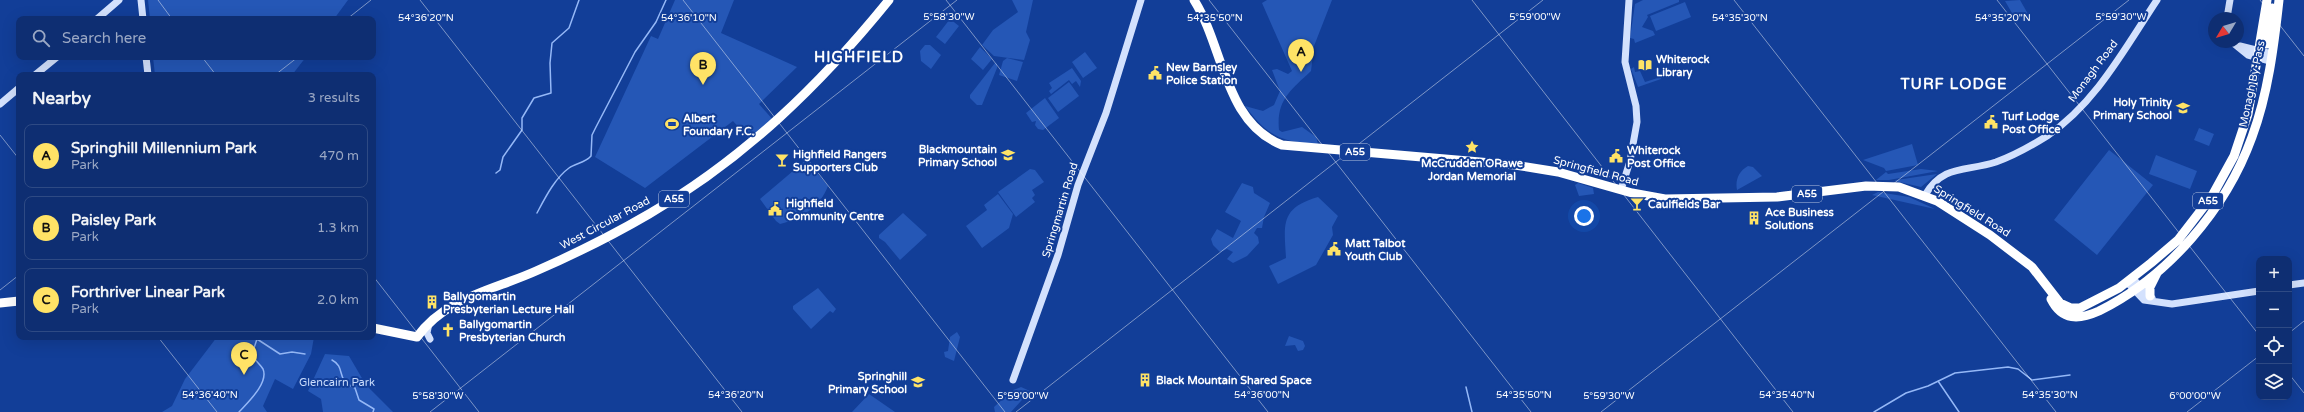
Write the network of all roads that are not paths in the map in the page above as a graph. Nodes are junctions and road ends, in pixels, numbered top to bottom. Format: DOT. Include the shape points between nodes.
graph roads {
  1 [pos="119,0"];
  2 [pos="141,0"];
  3 [pos="889,0"];
  4 [pos="1141,0"];
  5 [pos="1194,0"];
  6 [pos="1629,0"];
  7 [pos="2157,0"];
  8 [pos="2230,0"];
  9 [pos="2267,0"];
  10 [pos="2274,0"];
  11 [pos="2279,0"];
  12 [pos="2228,12"];
  13 [pos="100,16"];
  14 [pos="142,16"];
  15 [pos="2237,48"];
  16 [pos="2264,56"];
  17 [pos="53,60"];
  18 [pos="146,60"];
  19 [pos="39,72"];
  20 [pos="148,72"];
  21 [pos="16,91"];
  22 [pos="0,104"];
  23 [pos="1621,190"];
  24 [pos="1925,195"];
  25 [pos="2160,269"];
  26 [pos="2130,280"];
  27 [pos="2304,283"];
  28 [pos="2292,285"];
  29 [pos="2047,286"];
  30 [pos="2138,291"];
  31 [pos="2256,292"];
  32 [pos="2150,296"];
  33 [pos="16,301"];
  34 [pos="0,303"];
  35 [pos="2159,303"];
  36 [pos="429,323"];
  37 [pos="376,329"];
  38 [pos="430,339"];
  39 [pos="1013,380"];
  1 -- 13 [label="street"];
  2 -- 14 [label="street"];
  3 -- 36 [label="highway, West Circular Road / A55" via="850,47 791,108 752,142 697,183 608,237 510,283 459,301"];
  4 -- 39 [label="street, Springmartin Road" via="1106,113 1078,185 1058,255"];
  5 -- 23 [label="highway, Springfield Road / A55" via="1207,22 1243,114 1257,131 1275,142 1296,148 1515,165 1558,172"];
  6 -- 23 [label="street" via="1625,62 1637,118 1630,161"];
  7 -- 24 [label="street, Monagh Road" via="2092,94 2069,118 2033,144 1994,162 1943,175 1932,183"];
  8 -- 12 [label="street"];
  9 -- 16 [label="highway, Monagh By-Pass / A55"];
  10 -- 16 [label="highway"];
  11 -- 16 [label="highway, Monagh By-Pass / A55"];
  15 -- 16 [label="street"];
  16 -- 25 [label="highway, Monagh By-Pass / A55" via="2257,123 2237,172 2200,227"];
  16 -- 26 [label="highway, Monagh By-Pass / A55" via="2234,156 2212,196 2178,240"];
  17 -- 19 [label="street"];
  18 -- 20 [label="street"];
  21 -- 22 [label="street"];
  23 -- 24 [label="highway, Springfield Road / A55" via="1665,199 1777,197 1878,185 1899,187"];
  24 -- 29 [label="highway, Springfield Road / A55" via="2013,250 2032,267"];
  25 -- 30 [label="highway, Monagh By-Pass / A55"];
  25 -- 32 [label="highway" via="2150,287"];
  26 -- 29 [label="highway, Monagh By-Pass / A55" via="2095,302 2077,308 2060,303"];
  26 -- 30 [label="street"];
  27 -- 28 [label="street"];
  29 -- 30 [label="highway, Monagh By-Pass / A55" via="2058,310 2070,317 2088,316"];
  30 -- 32 [label="street"];
  30 -- 35 [label="street" via="2149,302"];
  31 -- 35 [label="street" via="2182,304"];
  32 -- 35 [label="street"];
  33 -- 34 [label="highway"];
  36 -- 37 [label="highway, West Circular Road / A55" via="417,337"];
  36 -- 38 [label="street" via="427,333"];
}
